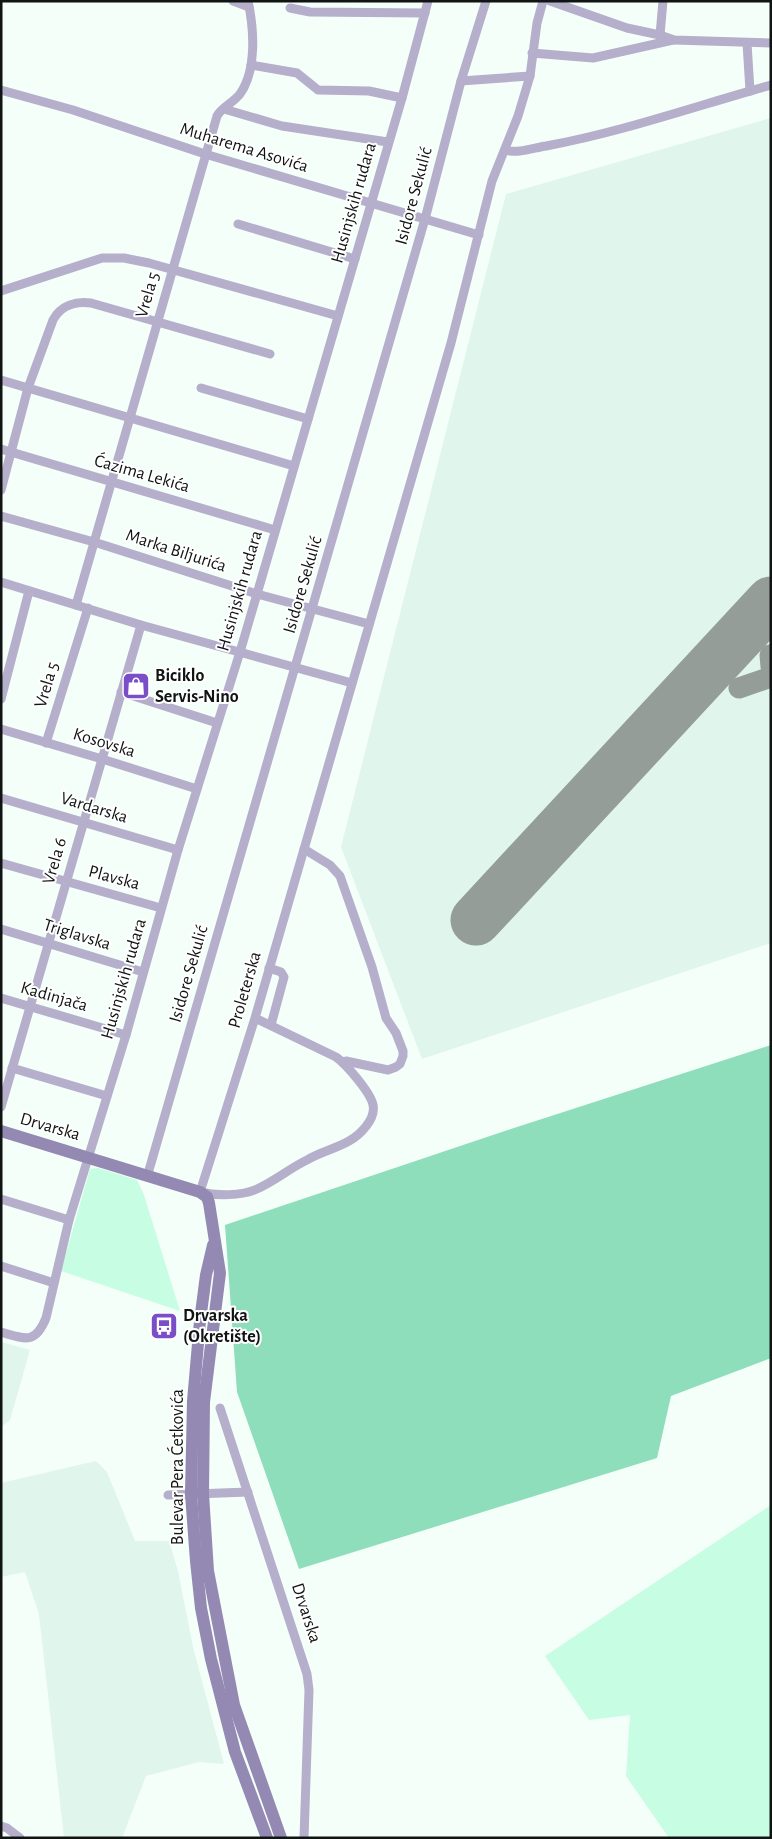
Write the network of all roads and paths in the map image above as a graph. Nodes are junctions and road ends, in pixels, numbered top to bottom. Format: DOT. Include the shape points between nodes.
graph roads {
  1 [pos="233,1"];
  2 [pos="428,1"];
  3 [pos="486,1"];
  4 [pos="543,1"];
  5 [pos="550,1"];
  6 [pos="662,1"];
  7 [pos="249,4"];
  8 [pos="566,4"];
  9 [pos="290,8"];
  10 [pos="425,13"];
  11 [pos="660,35"];
  12 [pos="674,40"];
  13 [pos="747,43"];
  14 [pos="771,43"];
  15 [pos="532,53"];
  16 [pos="251,65"];
  17 [pos="530,76"];
  18 [pos="461,81"];
  19 [pos="771,85"];
  20 [pos="1,90"];
  21 [pos="750,91"];
  22 [pos="402,98"];
  23 [pos="224,109"];
  24 [pos="388,142"];
  25 [pos="505,150"];
  26 [pos="205,154"];
  27 [pos="371,203"];
  28 [pos="425,219"];
  29 [pos="238,224"];
  30 [pos="479,234"];
  31 [pos="355,259"];
  32 [pos="172,270"];
  33 [pos="1,290"];
  34 [pos="338,316"];
  35 [pos="157,321"];
  36 [pos="270,354"];
  37 [pos="1,380"];
  38 [pos="28,388"];
  39 [pos="201,388"];
  40 [pos="130,418"];
  41 [pos="308,419"];
  42 [pos="1,449"];
  43 [pos="12,452"];
  44 [pos="294,466"];
  45 [pos="111,483"];
  46 [pos="1,490"];
  47 [pos="1,516"];
  48 [pos="274,530"];
  49 [pos="94,542"];
  50 [pos="1,582"];
  51 [pos="29,591"];
  52 [pos="257,594"];
  53 [pos="76,605"];
  54 [pos="88,608"];
  55 [pos="312,609"];
  56 [pos="369,624"];
  57 [pos="141,625"];
  58 [pos="240,652"];
  59 [pos="295,667"];
  60 [pos="352,683"];
  61 [pos="122,692"];
  62 [pos="1,699"];
  63 [pos="217,723"];
  64 [pos="1,729"];
  65 [pos="46,743"];
  66 [pos="102,759"];
  67 [pos="197,789"];
  68 [pos="1,798"];
  69 [pos="84,821"];
  70 [pos="304,849"];
  71 [pos="178,850"];
  72 [pos="1,863"];
  73 [pos="66,882"];
  74 [pos="161,908"];
  75 [pos="1,930"];
  76 [pos="49,943"];
  77 [pos="269,968"];
  78 [pos="144,972"];
  79 [pos="1,998"];
  80 [pos="30,1007"];
  81 [pos="255,1018"];
  82 [pos="271,1025"];
  83 [pos="126,1035"];
  84 [pos="342,1062"];
  85 [pos="12,1068"];
  86 [pos="107,1096"];
  87 [pos="1,1107"];
  88 [pos="1,1131"];
  89 [pos="88,1156"];
  90 [pos="147,1176"];
  91 [pos="200,1192"];
  92 [pos="1,1199"];
  93 [pos="70,1220"];
  94 [pos="1,1266"];
  95 [pos="54,1282"];
  96 [pos="1,1332"];
  97 [pos="220,1408"];
  98 [pos="248,1492"];
  99 [pos="197,1494"];
  100 [pos="168,1495"];
  101 [pos="1,1826"];
  102 [pos="20,1838"];
  103 [pos="267,1838"];
  104 [pos="280,1838"];
  105 [pos="304,1838"];
  1 -- 7 [label="street"];
  2 -- 10 [label="street, Husinjskih rudara"];
  3 -- 18 [label="street, Isidore Sekulić"];
  4 -- 15 [label="street, Proleterska"];
  5 -- 8 [label="street"];
  6 -- 11 [label="street"];
  7 -- 16 [label="street, Vrela 5"];
  8 -- 11 [label="street" via="627,28"];
  9 -- 10 [label="street" via="310,12"];
  10 -- 22 [label="street, Husinjskih rudara"];
  11 -- 12 [label="street"];
  12 -- 13 [label="street"];
  12 -- 15 [label="street" via="593,58"];
  13 -- 14 [label="street"];
  13 -- 21 [label="street"];
  15 -- 17 [label="street, Proleterska"];
  16 -- 22 [label="street" via="297,73 318,90 369,91"];
  16 -- 23 [label="street, Vrela 5" via="243,89"];
  17 -- 18 [label="street"];
  17 -- 25 [label="street, Proleterska"];
  18 -- 28 [label="street, Isidore Sekulić"];
  19 -- 21 [label="street"];
  20 -- 26 [label="street, Muharema Asovića"];
  21 -- 25 [label="street" via="570,142 519,151"];
  22 -- 24 [label="street, Husinjskih rudara"];
  23 -- 24 [label="street" via="282,126"];
  23 -- 26 [label="street, Vrela 5" via="217,116"];
  24 -- 27 [label="street, Husinjskih rudara"];
  25 -- 30 [label="street, Proleterska" via="492,181"];
  26 -- 27 [label="street, Muharema Asovića"];
  26 -- 32 [label="street, Vrela 5"];
  27 -- 28 [label="street, Muharema Asovića"];
  27 -- 31 [label="street, Husinjskih rudara"];
  28 -- 30 [label="street, Muharema Asovića"];
  28 -- 55 [label="street, Isidore Sekulić"];
  29 -- 31 [label="street"];
  30 -- 56 [label="street, Proleterska" via="449,353"];
  31 -- 34 [label="street, Husinjskih rudara"];
  32 -- 33 [label="street" via="134,259 102,258"];
  32 -- 34 [label="street"];
  32 -- 35 [label="street, Vrela 5"];
  34 -- 41 [label="street, Husinjskih rudara"];
  35 -- 36 [label="street"];
  35 -- 38 [label="street" via="86,302 61,309 55,316"];
  35 -- 40 [label="street, Vrela 5"];
  37 -- 38 [label="street"];
  38 -- 40 [label="street"];
  38 -- 43 [label="street"];
  39 -- 41 [label="street"];
  40 -- 44 [label="street"];
  40 -- 45 [label="street, Vrela 5"];
  41 -- 44 [label="street, Husinjskih rudara"];
  42 -- 43 [label="street, Ćazima Lekića"];
  43 -- 45 [label="street, Ćazima Lekića"];
  43 -- 46 [label="street"];
  44 -- 48 [label="street, Husinjskih rudara"];
  45 -- 48 [label="street, Ćazima Lekića"];
  45 -- 49 [label="street, Vrela 5"];
  47 -- 49 [label="street, Marka Biljurića"];
  48 -- 52 [label="street, Husinjskih rudara"];
  49 -- 52 [label="street, Marka Biljurića"];
  49 -- 53 [label="street, Vrela 5"];
  50 -- 51 [label="street"];
  51 -- 53 [label="street"];
  51 -- 62 [label="street"];
  52 -- 55 [label="street, Marka Biljurića"];
  52 -- 58 [label="street, Husinjskih rudara"];
  53 -- 54 [label="street"];
  54 -- 57 [label="street"];
  54 -- 65 [label="street, Vrela 5"];
  55 -- 56 [label="street, Marka Biljurića"];
  55 -- 59 [label="street, Isidore Sekulić"];
  56 -- 60 [label="street, Proleterska"];
  57 -- 58 [label="street"];
  57 -- 61 [label="street, Vrela 6"];
  58 -- 59 [label="street"];
  58 -- 63 [label="street, Husinjskih rudara"];
  59 -- 60 [label="street"];
  59 -- 90 [label="street, Isidore Sekulić"];
  60 -- 70 [label="street, Proleterska"];
  61 -- 63 [label="street"];
  61 -- 66 [label="street, Vrela 6"];
  63 -- 67 [label="street, Husinjskih rudara"];
  64 -- 65 [label="street, Kosovska"];
  65 -- 66 [label="street, Kosovska"];
  66 -- 67 [label="street, Kosovska"];
  66 -- 69 [label="street, Vrela 6"];
  67 -- 71 [label="street, Husinjskih rudara"];
  68 -- 69 [label="street, Vardarska"];
  69 -- 71 [label="street, Vardarska"];
  69 -- 73 [label="street, Vrela 6"];
  70 -- 77 [label="street, Proleterska"];
  70 -- 84 [label="street" via="330,865 340,876 386,1018 396,1033 404,1056 400,1064 388,1070"];
  71 -- 74 [label="street, Husinjskih rudara"];
  72 -- 73 [label="street, Plavska"];
  73 -- 74 [label="street, Plavska"];
  73 -- 76 [label="street, Vrela 6"];
  74 -- 78 [label="street, Husinjskih rudara"];
  75 -- 76 [label="street, Triglavska"];
  76 -- 78 [label="street, Triglavska"];
  76 -- 80 [label="street, Vrela 6"];
  77 -- 81 [label="street, Proleterska"];
  77 -- 82 [label="street" via="281,972 284,977"];
  78 -- 83 [label="street, Husinjskih rudara"];
  79 -- 80 [label="street, Kadinjača"];
  80 -- 83 [label="street, Kadinjača"];
  80 -- 85 [label="street, Vrela 6"];
  81 -- 82 [label="street"];
  81 -- 91 [label="street, Proleterska"];
  82 -- 84 [label="street"];
  83 -- 86 [label="street, Husinjskih rudara"];
  84 -- 91 [label="street" via="373,1104 362,1131 348,1142 307,1159 257,1189 234,1193"];
  85 -- 86 [label="street"];
  85 -- 87 [label="street, Vrela 6"];
  86 -- 89 [label="street, Husinjskih rudara"];
  88 -- 89 [label="main road, Drvarska"];
  89 -- 90 [label="main road"];
  89 -- 93 [label="street, Husinjskih rudara"];
  90 -- 91 [label="main road"];
  91 -- 99 [label="main road, Bulevar Pera Ćetkovića" via="207,1197 215,1237 206,1275 194,1384"];
  92 -- 93 [label="street"];
  93 -- 95 [label="street, Husinjskih rudara"];
  94 -- 95 [label="street"];
  95 -- 96 [label="street, Husinjskih rudara" via="39,1333 26,1340"];
  97 -- 98 [label="street, Drvarska"];
  98 -- 99 [label="street"];
  98 -- 105 [label="street, Drvarska" via="308,1683"];
  99 -- 100 [label="street"];
  99 -- 103 [label="main road, Bulevar Pera Ćetkovića" via="201,1608 211,1659 235,1752"];
  99 -- 104 [label="main road, Bulevar Pera Ćetkovića" via="234,1704"];
  101 -- 102 [label="street"];
}
